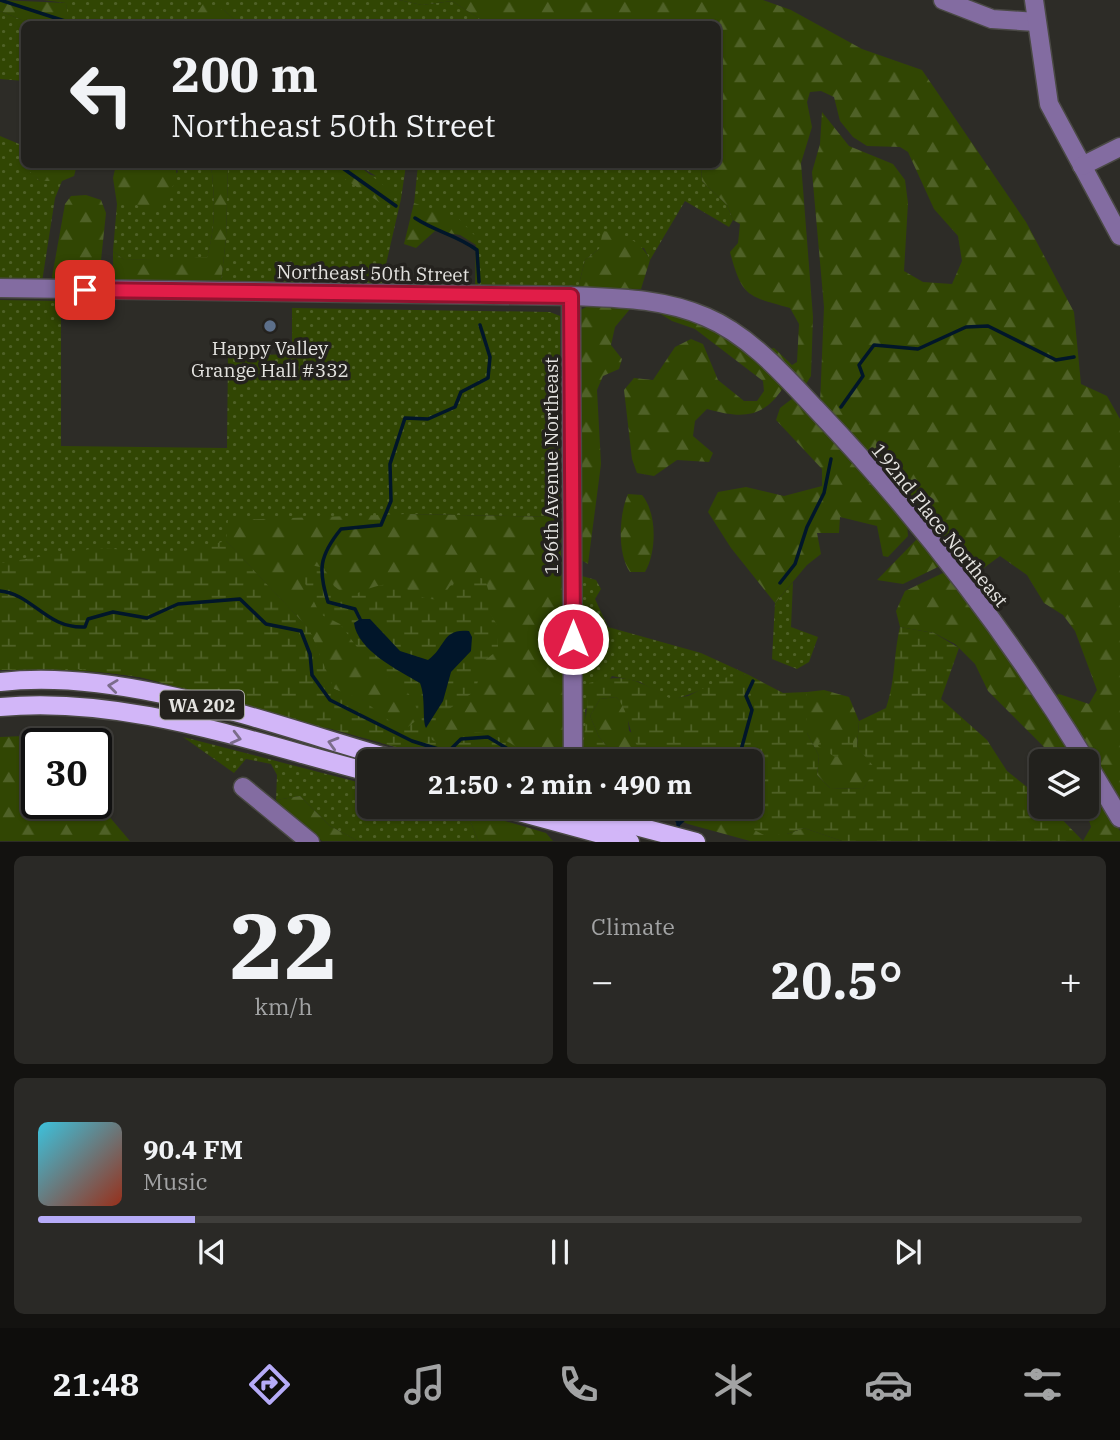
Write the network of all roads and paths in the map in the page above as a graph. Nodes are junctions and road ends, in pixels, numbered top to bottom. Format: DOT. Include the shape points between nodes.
graph roads {
  1 [pos="943,0"];
  2 [pos="1034,0"];
  3 [pos="1036,22"];
  4 [pos="1120,147"];
  5 [pos="1082,166"];
  6 [pos="1120,236"];
  7 [pos="0,288"];
  8 [pos="571,296"];
  9 [pos="737,335"];
  10 [pos="0,682"];
  11 [pos="0,707"];
  12 [pos="357,749"];
  13 [pos="573,749"];
  14 [pos="1077,749"];
  15 [pos="357,769"];
  16 [pos="1099,783"];
  17 [pos="243,787"];
  18 [pos="1120,818"];
  19 [pos="544,819"];
  20 [pos="607,819"];
  21 [pos="611,820"];
  22 [pos="581,836"];
  23 [pos="692,841"];
  24 [pos="310,842"];
  25 [pos="629,842"];
  1 -- 3 [label="street" via="992,19"];
  2 -- 3 [label="street"];
  3 -- 5 [label="street" via="1049,104"];
  4 -- 5 [label="street"];
  5 -- 6 [label="street"];
  7 -- 8 [label="street, Northeast 50th Street"];
  8 -- 9 [label="street, Northeast 50th Street" via="651,300 708,317"];
  8 -- 13 [label="street, 196th Avenue Northeast"];
  9 -- 14 [label="street, 192nd Place Northeast" via="836,430 938,549"];
  12 -- 10 [label="main road, WA 202, one-way" via="182,699 123,687 65,681"];
  11 -- 15 [label="main road, WA 202, one-way" via="64,706 119,712"];
  16 -- 18 [label="street, 192nd Place Northeast"];
  17 -- 24 [label="street"];
  19 -- 22 [label="main road"];
  20 -- 21 [label="main road"];
  21 -- 22 [label="main road"];
  21 -- 23 [label="main road"];
  22 -- 25 [label="main road"];
}
